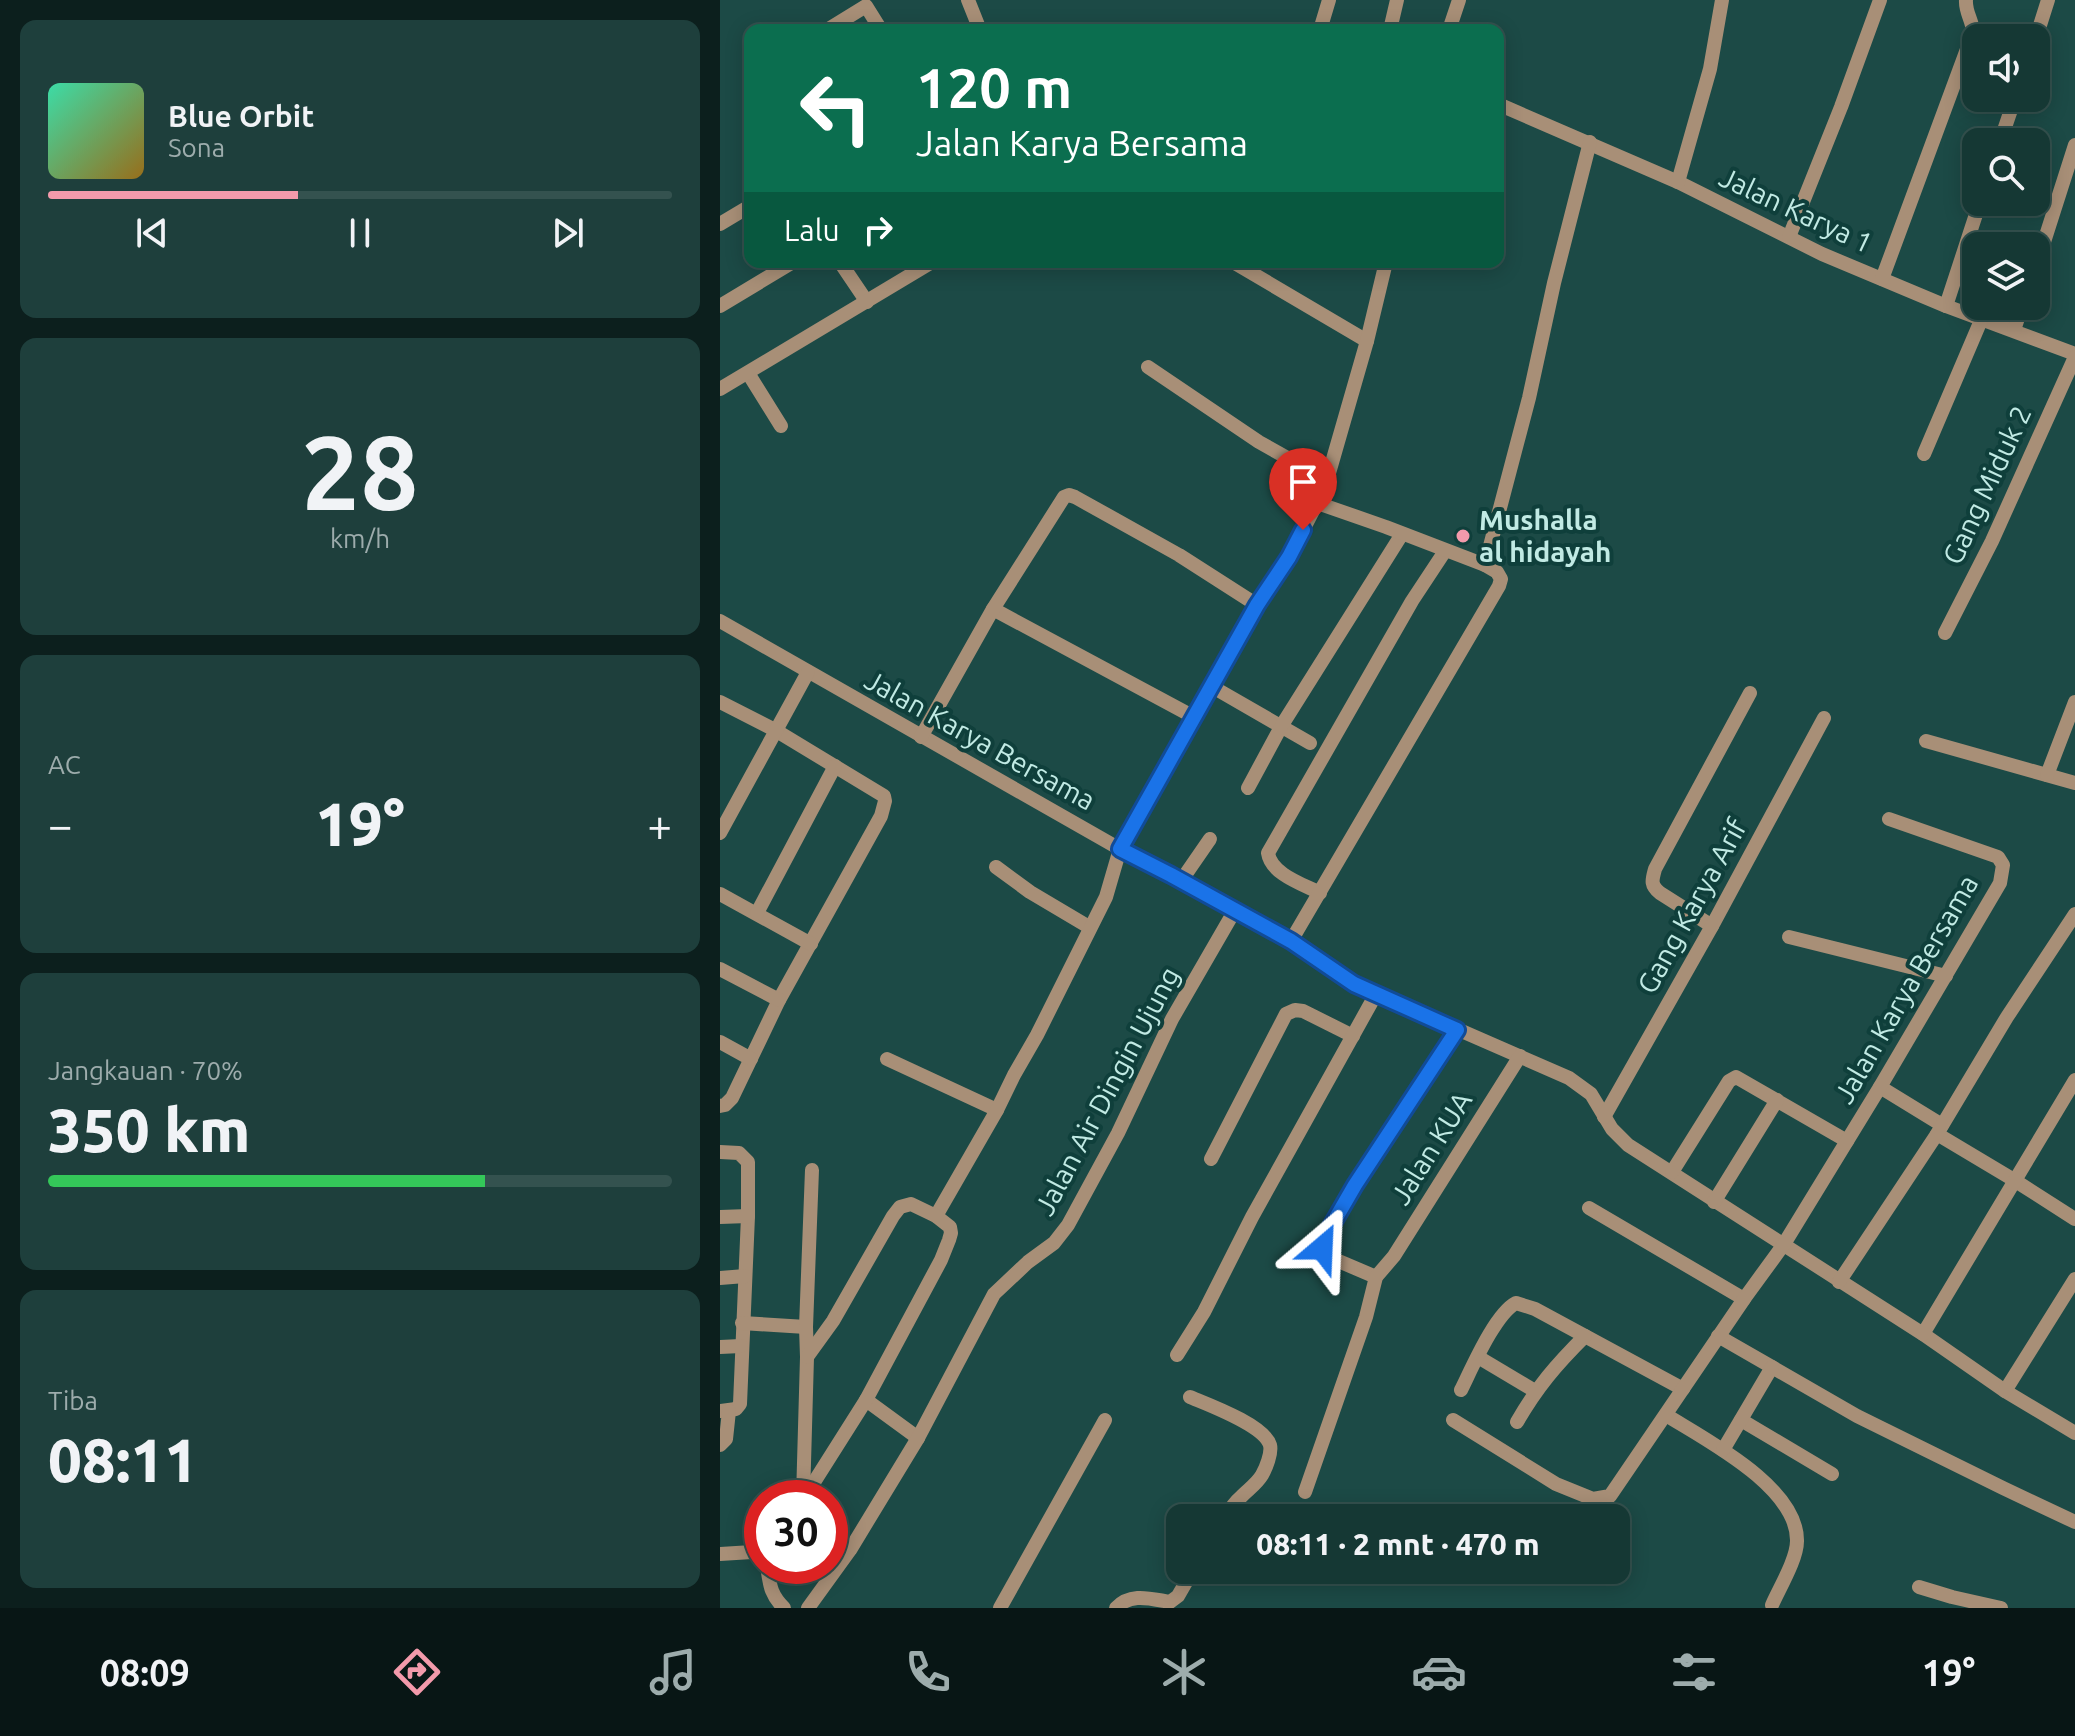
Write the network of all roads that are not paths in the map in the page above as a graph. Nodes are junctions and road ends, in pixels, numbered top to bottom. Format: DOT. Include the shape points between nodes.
graph roads {
  1 [pos="968,0"];
  2 [pos="1329,0"];
  3 [pos="1397,0"];
  4 [pos="1459,0"];
  5 [pos="1722,0"];
  6 [pos="1880,0"];
  7 [pos="1966,0"];
  8 [pos="2048,0"];
  9 [pos="837,24"];
  10 [pos="877,24"];
  11 [pos="978,24"];
  12 [pos="1322,24"];
  13 [pos="1391,24"];
  14 [pos="1451,24"];
  15 [pos="2040,24"];
  16 [pos="1504,106"];
  17 [pos="1590,142"];
  18 [pos="2075,145"];
  19 [pos="1678,182"];
  20 [pos="744,210"];
  21 [pos="1975,216"];
  22 [pos="720,224"];
  23 [pos="2047,232"];
  24 [pos="1789,237"];
  25 [pos="783,268"];
  26 [pos="844,268"];
  27 [pos="922,268"];
  28 [pos="1243,268"];
  29 [pos="1385,268"];
  30 [pos="1882,279"];
  31 [pos="867,302"];
  32 [pos="720,306"];
  33 [pos="1946,306"];
  34 [pos="1962,311"];
  35 [pos="1981,320"];
  36 [pos="1987,320"];
  37 [pos="2017,320"];
  38 [pos="2014,330"];
  39 [pos="1367,341"];
  40 [pos="2075,356"];
  41 [pos="1148,367"];
  42 [pos="748,373"];
  43 [pos="720,389"];
  44 [pos="781,426"];
  45 [pos="1924,454"];
  46 [pos="1327,480"];
  47 [pos="1317,503"];
  48 [pos="1402,534"];
  49 [pos="1445,551"];
  50 [pos="1485,565"];
  51 [pos="1257,605"];
  52 [pos="993,609"];
  53 [pos="720,621"];
  54 [pos="1945,633"];
  55 [pos="808,672"];
  56 [pos="1211,686"];
  57 [pos="1750,693"];
  58 [pos="720,702"];
  59 [pos="2075,702"];
  60 [pos="1194,717"];
  61 [pos="1824,718"];
  62 [pos="1282,725"];
  63 [pos="775,730"];
  64 [pos="921,737"];
  65 [pos="1926,741"];
  66 [pos="1310,743"];
  67 [pos="835,766"];
  68 [pos="2047,775"];
  69 [pos="2075,783"];
  70 [pos="1248,788"];
  71 [pos="1889,819"];
  72 [pos="720,833"];
  73 [pos="1210,839"];
  74 [pos="1120,849"];
  75 [pos="996,867"];
  76 [pos="1181,881"];
  77 [pos="1320,893"];
  78 [pos="720,894"];
  79 [pos="1235,910"];
  80 [pos="757,913"];
  81 [pos="2075,914"];
  82 [pos="1712,926"];
  83 [pos="1089,927"];
  84 [pos="1789,937"];
  85 [pos="1291,941"];
  86 [pos="811,944"];
  87 [pos="720,969"];
  88 [pos="1946,976"];
  89 [pos="1376,994"];
  90 [pos="779,1000"];
  91 [pos="1457,1030"];
  92 [pos="1353,1036"];
  93 [pos="720,1042"];
  94 [pos="1520,1056"];
  95 [pos="751,1059"];
  96 [pos="887,1059"];
  97 [pos="2075,1080"];
  98 [pos="1880,1087"];
  99 [pos="1777,1100"];
  100 [pos="720,1106"];
  101 [pos="997,1110"];
  102 [pos="1604,1117"];
  103 [pos="1940,1129"];
  104 [pos="1847,1141"];
  105 [pos="720,1152"];
  106 [pos="1211,1159"];
  107 [pos="812,1170"];
  108 [pos="1672,1172"];
  109 [pos="2014,1180"];
  110 [pos="1714,1202"];
  111 [pos="1589,1208"];
  112 [pos="748,1216"];
  113 [pos="936,1216"];
  114 [pos="720,1217"];
  115 [pos="2075,1219"];
  116 [pos="1784,1244"];
  117 [pos="745,1276"];
  118 [pos="1376,1277"];
  119 [pos="720,1278"];
  120 [pos="2075,1279"];
  121 [pos="1839,1282"];
  122 [pos="1744,1299"];
  123 [pos="742,1323"];
  124 [pos="806,1327"];
  125 [pos="1923,1334"];
  126 [pos="1585,1336"];
  127 [pos="1718,1336"];
  128 [pos="741,1346"];
  129 [pos="720,1347"];
  130 [pos="1177,1355"];
  131 [pos="807,1357"];
  132 [pos="1478,1357"];
  133 [pos="1772,1367"];
  134 [pos="1683,1389"];
  135 [pos="1461,1390"];
  136 [pos="1535,1391"];
  137 [pos="2005,1391"];
  138 [pos="1190,1397"];
  139 [pos="866,1400"];
  140 [pos="724,1411"];
  141 [pos="1666,1415"];
  142 [pos="1105,1420"];
  143 [pos="1453,1420"];
  144 [pos="1741,1420"];
  145 [pos="1517,1422"];
  146 [pos="2075,1433"];
  147 [pos="918,1438"];
  148 [pos="720,1445"];
  149 [pos="1723,1450"];
  150 [pos="1832,1474"];
  151 [pos="804,1480"];
  152 [pos="815,1480"];
  153 [pos="1305,1492"];
  154 [pos="1235,1504"];
  155 [pos="2075,1522"];
  156 [pos="744,1552"];
  157 [pos="720,1554"];
  158 [pos="770,1584"];
  159 [pos="1185,1584"];
  160 [pos="1919,1587"];
  161 [pos="1772,1605"];
  162 [pos="784,1608"];
  163 [pos="808,1608"];
  164 [pos="1000,1608"];
  165 [pos="1116,1608"];
  166 [pos="2001,1608"];
  1 -- 11 [label="street"];
  2 -- 12 [label="street"];
  3 -- 13 [label="street"];
  4 -- 14 [label="street"];
  5 -- 19 [label="street" via="1710,69"];
  6 -- 24 [label="street"];
  7 -- 30 [label="street" via="1973,33"];
  8 -- 15 [label="street"];
  9 -- 10 [label="street" via="866,6"];
  16 -- 17 [label="street, Jalan Karya 1"];
  17 -- 19 [label="street, Jalan Karya 1"];
  17 -- 50 [label="street"];
  18 -- 23 [label="street"];
  19 -- 24 [label="street, Jalan Karya 1"];
  20 -- 22 [label="street"];
  21 -- 33 [label="street"];
  24 -- 30 [label="street, Jalan Karya 1"];
  25 -- 32 [label="street"];
  26 -- 31 [label="street"];
  27 -- 31 [label="street"];
  28 -- 39 [label="street"];
  29 -- 39 [label="street"];
  30 -- 33 [label="street, Jalan Karya 1"];
  31 -- 42 [label="street"];
  33 -- 34 [label="street, Jalan Karya 1"];
  35 -- 45 [label="street"];
  36 -- 38 [label="street, Jalan Karya 1"];
  37 -- 38 [label="street"];
  38 -- 40 [label="street, Jalan Karya 1"];
  39 -- 46 [label="street"];
  40 -- 54 [label="street, Gang Miduk 2"];
  41 -- 46 [label="street" via="1259,442"];
  42 -- 43 [label="street"];
  42 -- 44 [label="street"];
  46 -- 47 [label="street"];
  47 -- 48 [label="street"];
  47 -- 51 [label="street"];
  48 -- 49 [label="street"];
  48 -- 62 [label="street"];
  49 -- 50 [label="street"];
  49 -- 77 [label="street" via="1268,853 1280,872"];
  50 -- 77 [label="street" via="1497,572 1499,586"];
  51 -- 52 [label="street" via="1069,495"];
  51 -- 56 [label="street"];
  52 -- 60 [label="street"];
  52 -- 64 [label="street"];
  53 -- 55 [label="street, Jalan Karya Bersama"];
  55 -- 63 [label="street"];
  55 -- 64 [label="street, Jalan Karya Bersama"];
  56 -- 60 [label="street"];
  56 -- 62 [label="street"];
  57 -- 82 [label="street" via="1652,883"];
  58 -- 63 [label="street"];
  59 -- 68 [label="street"];
  60 -- 74 [label="street"];
  61 -- 82 [label="street, Gang Karya Arif"];
  62 -- 66 [label="street"];
  62 -- 70 [label="street"];
  63 -- 67 [label="street"];
  63 -- 72 [label="street"];
  64 -- 74 [label="street, Jalan Karya Bersama"];
  65 -- 68 [label="street"];
  67 -- 80 [label="street"];
  67 -- 86 [label="street" via="885,801"];
  68 -- 69 [label="street"];
  71 -- 88 [label="street, Jalan Karya Bersama" via="1998,857 2003,865 2000,883"];
  73 -- 76 [label="street"];
  74 -- 76 [label="street, Jalan Karya Bersama"];
  74 -- 83 [label="street" via="1106,897"];
  75 -- 83 [label="street"];
  76 -- 79 [label="street, Jalan Karya Bersama"];
  77 -- 85 [label="street"];
  78 -- 80 [label="street"];
  79 -- 85 [label="street, Jalan Karya Bersama"];
  79 -- 147 [label="street, Jalan Air Dingin Ujung" via="1172,1019 1068,1225 994,1294"];
  80 -- 86 [label="street"];
  81 -- 103 [label="street"];
  82 -- 102 [label="street, Gang Karya Arif"];
  83 -- 101 [label="street"];
  84 -- 88 [label="street"];
  85 -- 89 [label="street, Jalan Karya Bersama"];
  86 -- 90 [label="street"];
  87 -- 90 [label="street"];
  88 -- 98 [label="street, Jalan Karya Bersama"];
  89 -- 91 [label="street, Jalan Karya Bersama"];
  89 -- 92 [label="street"];
  90 -- 95 [label="street"];
  91 -- 94 [label="street, Jalan Karya Bersama"];
  91 -- 118 [label="street" via="1322,1242 1329,1257"];
  92 -- 106 [label="street" via="1303,1011 1286,1014"];
  92 -- 130 [label="street"];
  93 -- 95 [label="street"];
  94 -- 102 [label="street, Jalan Karya Bersama" via="1569,1078 1591,1094"];
  94 -- 118 [label="street, Jalan KUA"];
  95 -- 100 [label="street" via="732,1098"];
  96 -- 101 [label="street"];
  97 -- 109 [label="street"];
  98 -- 103 [label="street"];
  98 -- 104 [label="street, Jalan Karya Bersama"];
  99 -- 104 [label="street"];
  99 -- 108 [label="street" via="1739,1078 1729,1081"];
  99 -- 110 [label="street"];
  101 -- 113 [label="street"];
  102 -- 108 [label="street, Jalan Karya Bersama" via="1628,1145"];
  103 -- 109 [label="street"];
  103 -- 121 [label="street"];
  104 -- 116 [label="street, Jalan Karya Bersama"];
  105 -- 112 [label="street" via="736,1152 748,1162"];
  107 -- 124 [label="street"];
  108 -- 110 [label="street, Jalan Karya Bersama"];
  109 -- 115 [label="street"];
  109 -- 125 [label="street"];
  110 -- 116 [label="street, Jalan Karya Bersama"];
  111 -- 122 [label="street"];
  112 -- 114 [label="street"];
  112 -- 117 [label="street"];
  113 -- 131 [label="street" via="911,1204 900,1207"];
  113 -- 139 [label="street" via="950,1227 949,1240"];
  116 -- 121 [label="street, Jalan Karya Bersama"];
  116 -- 122 [label="street"];
  117 -- 119 [label="street"];
  117 -- 123 [label="street"];
  118 -- 153 [label="street, Jalan KUA"];
  120 -- 137 [label="street"];
  121 -- 125 [label="street, Jalan Karya Bersama"];
  122 -- 127 [label="street"];
  123 -- 124 [label="street"];
  123 -- 128 [label="street"];
  124 -- 131 [label="street"];
  125 -- 137 [label="street, Jalan Karya Bersama"];
  126 -- 132 [label="street" via="1516,1303 1502,1315"];
  126 -- 134 [label="street"];
  126 -- 136 [label="street"];
  127 -- 133 [label="street"];
  127 -- 134 [label="street"];
  128 -- 129 [label="street"];
  128 -- 140 [label="street" via="740,1404"];
  131 -- 151 [label="street"];
  132 -- 135 [label="street"];
  132 -- 136 [label="street"];
  133 -- 144 [label="street"];
  133 -- 155 [label="street" via="1857,1416"];
  134 -- 141 [label="street"];
  136 -- 145 [label="street"];
  137 -- 146 [label="street, Jalan Karya Bersama"];
  138 -- 154 [label="street" via="1234,1416 1261,1434 1271,1449 1261,1476"];
  139 -- 147 [label="street"];
  139 -- 152 [label="street"];
  140 -- 148 [label="street" via="726,1439"];
  141 -- 143 [label="street" via="1610,1496 1593,1499 1556,1484"];
  141 -- 149 [label="street"];
  142 -- 164 [label="street"];
  144 -- 149 [label="street"];
  144 -- 150 [label="street"];
  147 -- 163 [label="street, Jalan Air Dingin Ujung"];
  149 -- 161 [label="street" via="1767,1483 1795,1528 1794,1555"];
  156 -- 157 [label="street"];
  158 -- 162 [label="street"];
  159 -- 165 [label="street" via="1170,1602 1134,1598"];
  160 -- 166 [label="street"];
}
